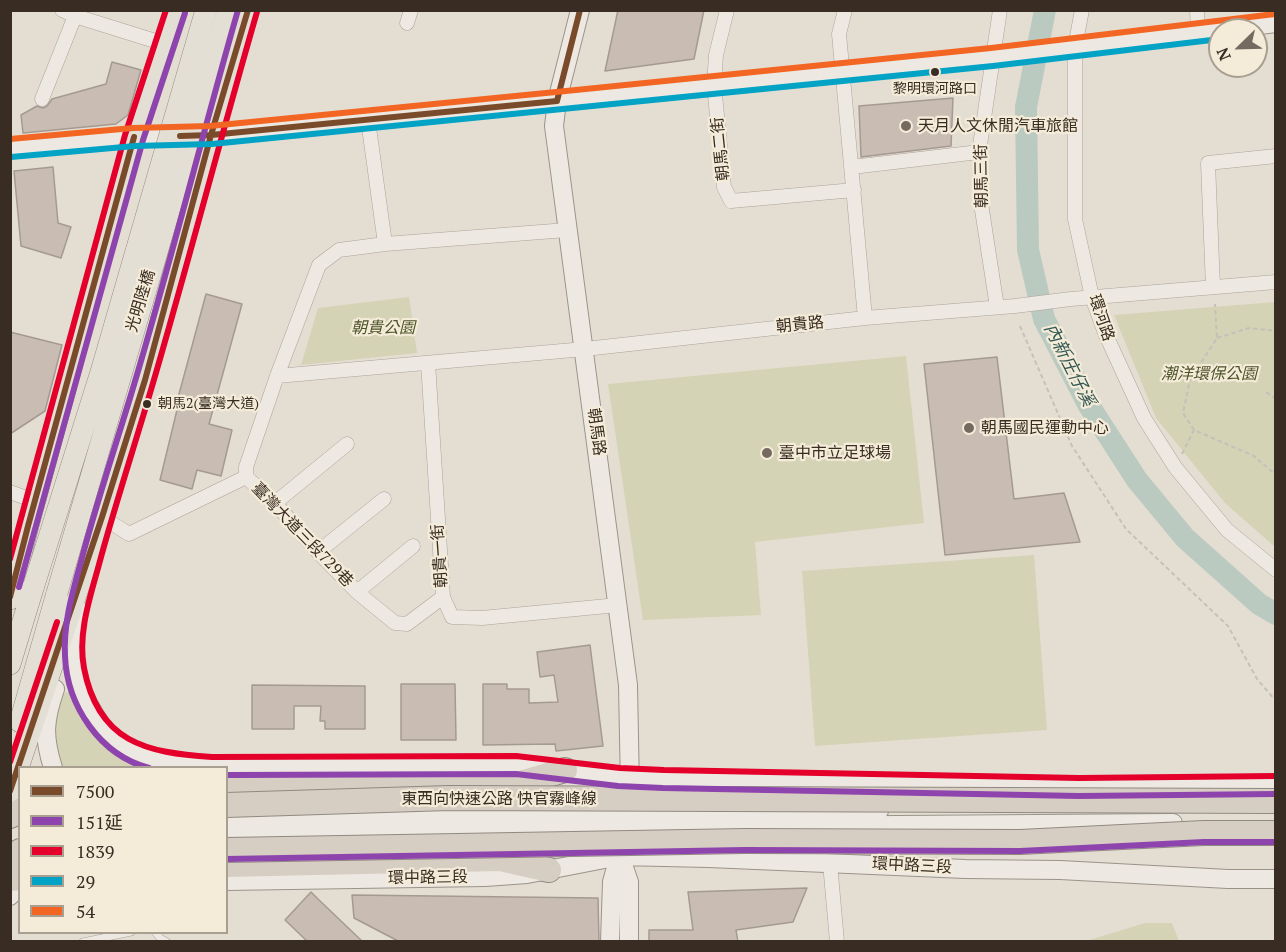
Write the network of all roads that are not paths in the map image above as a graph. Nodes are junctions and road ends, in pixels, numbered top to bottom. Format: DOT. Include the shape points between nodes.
graph roads {
  1 [pos="176,10"];
  2 [pos="206,10"];
  3 [pos="228,10"];
  4 [pos="248,10"];
  5 [pos="580,10"];
  6 [pos="727,10"];
  7 [pos="845,10"];
  8 [pos="1000,10"];
  9 [pos="1082,10"];
  10 [pos="1197,10"];
  11 [pos="68,14"];
  12 [pos="1275,23"];
  13 [pos="1198,32"];
  14 [pos="165,44"];
  15 [pos="1071,47"];
  16 [pos="998,56"];
  17 [pos="844,72"];
  18 [pos="714,85"];
  19 [pos="42,99"];
  20 [pos="557,101"];
  21 [pos="368,120"];
  22 [pos="211,135"];
  23 [pos="134,137"];
  24 [pos="10,148"];
  25 [pos="979,153"];
  26 [pos="1275,156"];
  27 [pos="852,167"];
  28 [pos="854,190"];
  29 [pos="567,230"];
  30 [pos="385,244"];
  31 [pos="1275,282"];
  32 [pos="1213,287"];
  33 [pos="1092,297"];
  34 [pos="997,307"];
  35 [pos="865,318"];
  36 [pos="585,349"];
  37 [pos="428,363"];
  38 [pos="277,376"];
  39 [pos="347,444"];
  40 [pos="246,477"];
  41 [pos="10,492"];
  42 [pos="384,499"];
  43 [pos="35,501"];
  44 [pos="275,503"];
  45 [pos="102,517"];
  46 [pos="28,526"];
  47 [pos="413,546"];
  48 [pos="318,552"];
  49 [pos="10,569"];
  50 [pos="1275,570"];
  51 [pos="10,585"];
  52 [pos="357,592"];
  53 [pos="443,597"];
  54 [pos="10,599"];
  55 [pos="618,605"];
  56 [pos="10,664"];
  57 [pos="10,754"];
  58 [pos="19,766"];
  59 [pos="52,766"];
  60 [pos="206,766"];
  61 [pos="228,767"];
  62 [pos="18,770"];
  63 [pos="565,770"];
  64 [pos="631,778"];
  65 [pos="1275,785"];
  66 [pos="228,788"];
  67 [pos="1275,791"];
  68 [pos="10,794"];
  69 [pos="1213,801"];
  70 [pos="1275,801"];
  71 [pos="228,805"];
  72 [pos="1275,812"];
  73 [pos="627,819"];
  74 [pos="228,820"];
  75 [pos="1275,823"];
  76 [pos="1275,832"];
  77 [pos="1204,833"];
  78 [pos="228,835"];
  79 [pos="1275,840"];
  80 [pos="228,850"];
  81 [pos="620,856"];
  82 [pos="830,863"];
  83 [pos="228,865"];
  84 [pos="429,869"];
  85 [pos="440,869"];
  86 [pos="538,872"];
  87 [pos="228,874"];
  88 [pos="1275,879"];
  89 [pos="228,881"];
  90 [pos="126,934"];
  91 [pos="83,942"];
  92 [pos="610,942"];
  93 [pos="629,942"];
  94 [pos="837,942"];
  1 -- 14 [label="main road"];
  2 -- 56 [label="main road, 光明陸橋, bridge" via="101,372"];
  3 -- 57 [label="main road, 光明陸橋, bridge"];
  4 -- 22 [label="main road"];
  5 -- 20 [label="street, 朝馬路"];
  6 -- 18 [label="street, 朝馬二街" via="716,55"];
  7 -- 17 [label="street" via="839,34"];
  8 -- 16 [label="street, 朝馬三街"];
  9 -- 15 [label="street, 環河路"];
  10 -- 13 [label="street"];
  11 -- 14 [label="street"];
  11 -- 19 [label="street"];
  12 -- 13 [label="street"];
  13 -- 15 [label="street"];
  14 -- 23 [label="main road"];
  15 -- 16 [label="street"];
  15 -- 33 [label="street, 環河路" via="1075,219"];
  16 -- 17 [label="street"];
  16 -- 25 [label="street, 朝馬三街"];
  17 -- 18 [label="street"];
  17 -- 27 [label="street"];
  18 -- 20 [label="street"];
  18 -- 28 [label="street, 朝馬二街" via="724,187 731,201"];
  20 -- 21 [label="street"];
  20 -- 29 [label="street, 朝馬路" via="554,126"];
  21 -- 22 [label="street"];
  21 -- 30 [label="street"];
  22 -- 23 [label="street"];
  22 -- 45 [label="main road" via="145,380"];
  23 -- 24 [label="street"];
  23 -- 43 [label="main road"];
  25 -- 27 [label="street"];
  25 -- 34 [label="street, 朝馬三街" via="982,210"];
  26 -- 32 [label="street" via="1208,163"];
  27 -- 28 [label="street"];
  28 -- 35 [label="street"];
  29 -- 30 [label="street"];
  29 -- 36 [label="street, 朝馬路"];
  30 -- 38 [label="street" via="339,250 319,266"];
  31 -- 32 [label="street"];
  32 -- 33 [label="street"];
  33 -- 34 [label="street, 朝貴路"];
  33 -- 50 [label="street, 環河路" via="1144,418 1175,467 1227,530"];
  34 -- 35 [label="street, 朝貴路"];
  35 -- 36 [label="street, 朝貴路"];
  36 -- 37 [label="street"];
  36 -- 55 [label="street, 朝馬路"];
  37 -- 38 [label="street"];
  37 -- 53 [label="street, 朝貴一街"];
  38 -- 40 [label="street"];
  39 -- 44 [label="street"];
  40 -- 44 [label="street, 臺灣大道三段729巷"];
  40 -- 45 [label="street, 臺灣大道三段729巷" via="129,534"];
  41 -- 43 [label="street"];
  42 -- 48 [label="street"];
  43 -- 46 [label="main road"];
  44 -- 48 [label="street, 臺灣大道三段729巷"];
  45 -- 58 [label="main road"];
  45 -- 59 [label="street" via="46,720 45,743"];
  45 -- 60 [label="street" via="75,628 74,657 84,699 107,734 129,751 152,759"];
  46 -- 49 [label="street"];
  46 -- 51 [label="street"];
  46 -- 54 [label="main road"];
  47 -- 52 [label="street"];
  48 -- 52 [label="street, 臺灣大道三段729巷"];
  52 -- 53 [label="street, 臺灣大道三段729巷" via="401,624 407,624"];
  53 -- 55 [label="street, 朝貴一街" via="452,617 482,618"];
  55 -- 64 [label="street, 朝馬路" via="628,686"];
  61 -- 63 [label="street" via="516,765"];
  62 -- 68 [label="main road"];
  63 -- 64 [label="street"];
  63 -- 66 [label="highway" via="519,779"];
  64 -- 65 [label="street" via="891,784"];
  64 -- 73 [label="street, 朝馬路"];
  67 -- 69 [label="highway" via="1233,793"];
  69 -- 70 [label="highway, 東西向快速公路 快官霧峰線, bridge"];
  69 -- 71 [label="highway, 東西向快速公路 快官霧峰線, bridge" via="449,798"];
  72 -- 73 [label="street"];
  73 -- 74 [label="street"];
  73 -- 75 [label="street"];
  73 -- 78 [label="street"];
  73 -- 81 [label="street, 朝馬路"];
  76 -- 77 [label="highway, bridge"];
  77 -- 79 [label="highway, bridge"];
  77 -- 80 [label="highway, bridge" via="1020,842 745,841"];
  81 -- 82 [label="street, 環中路三段"];
  81 -- 86 [label="street, 環中路三段"];
  81 -- 92 [label="street, 朝馬路" via="612,882"];
  81 -- 93 [label="street, 朝馬路" via="629,882"];
  82 -- 88 [label="street, 環中路三段"];
  82 -- 94 [label="street"];
  83 -- 86 [label="highway" via="500,859"];
  84 -- 87 [label="lane"];
  85 -- 86 [label="lane"];
  86 -- 89 [label="street, 環中路三段" via="486,877"];
  90 -- 91 [label="lane"];
}
